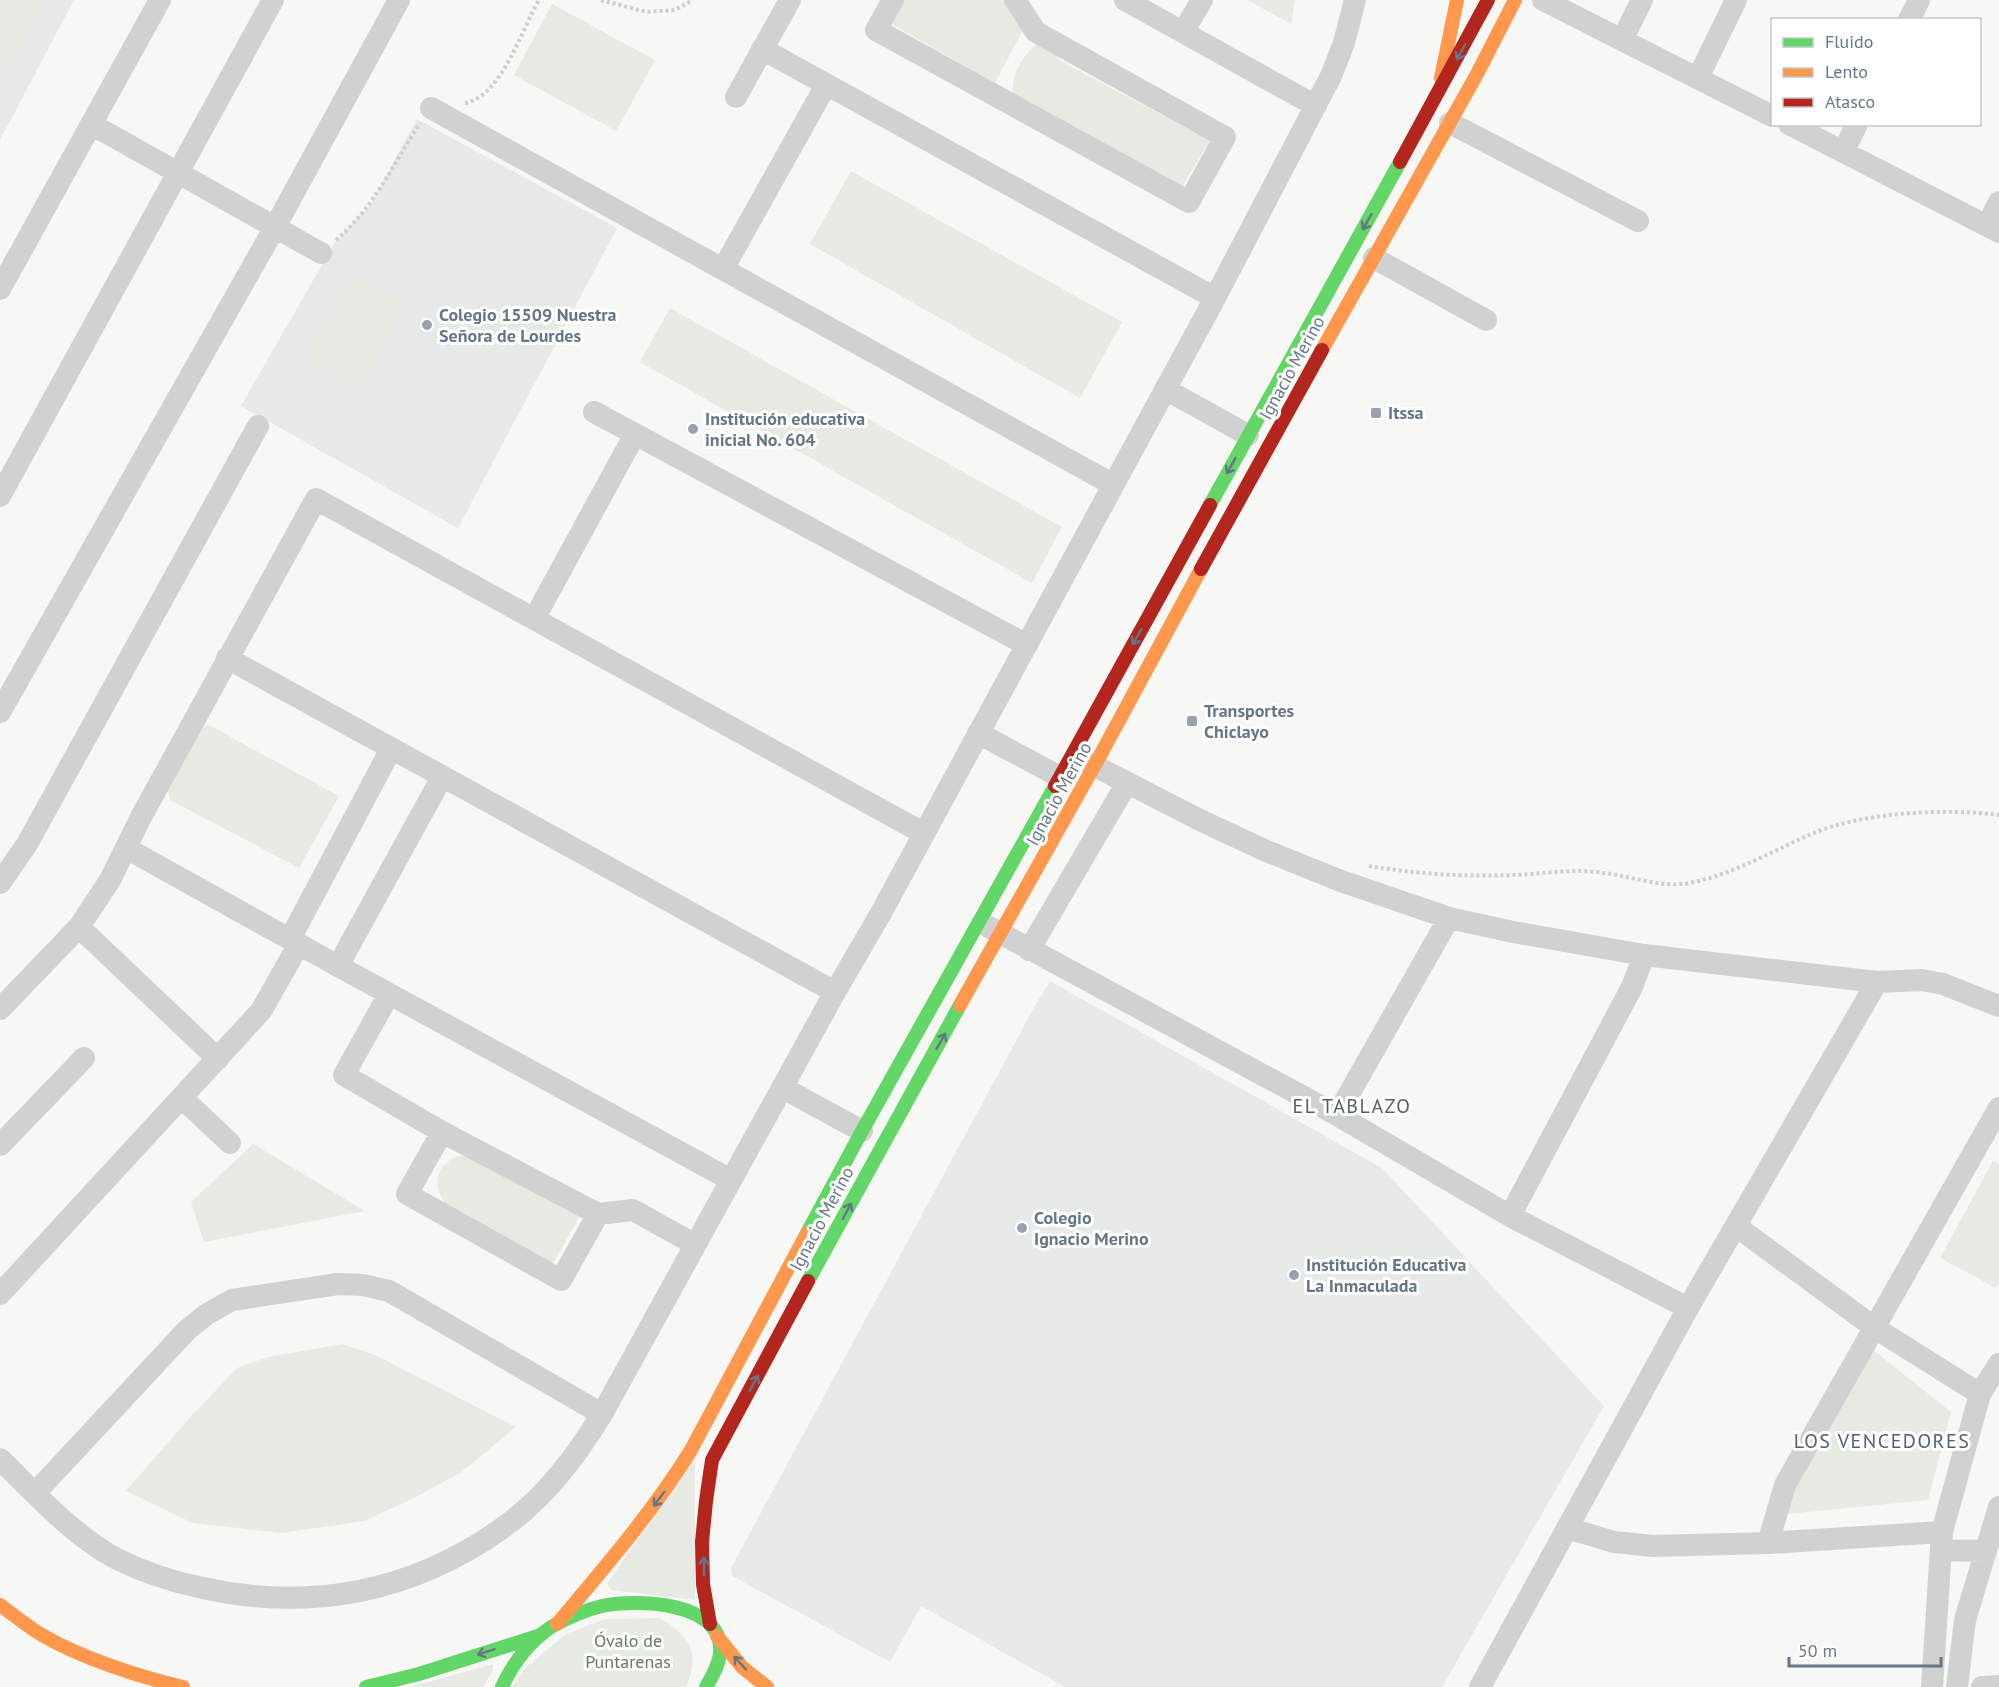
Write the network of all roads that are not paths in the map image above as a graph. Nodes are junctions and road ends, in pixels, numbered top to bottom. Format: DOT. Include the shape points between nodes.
graph roads {
  1 [pos="160,0"];
  2 [pos="273,0"];
  3 [pos="399,0"];
  4 [pos="790,0"];
  5 [pos="893,0"];
  6 [pos="1015,0"];
  7 [pos="1125,0"];
  8 [pos="1202,0"];
  9 [pos="1355,0"];
  10 [pos="1456,0"];
  11 [pos="1488,0"];
  12 [pos="1515,0"];
  13 [pos="1543,0"];
  14 [pos="1642,0"];
  15 [pos="1736,0"];
  16 [pos="1919,0"];
  17 [pos="1910,18"];
  18 [pos="1183,32"];
  19 [pos="1622,40"];
  20 [pos="762,49"];
  21 [pos="1698,78"];
  22 [pos="826,85"];
  23 [pos="736,97"];
  24 [pos="1436,98"];
  25 [pos="1316,106"];
  26 [pos="431,108"];
  27 [pos="1771,115"];
  28 [pos="1450,123"];
  29 [pos="91,124"];
  30 [pos="1793,126"];
  31 [pos="1856,126"];
  32 [pos="1843,152"];
  33 [pos="178,172"];
  34 [pos="1999,202"];
  35 [pos="1638,221"];
  36 [pos="275,226"];
  37 [pos="1993,229"];
  38 [pos="321,253"];
  39 [pos="1374,258"];
  40 [pos="723,269"];
  41 [pos="0,289"];
  42 [pos="1215,298"];
  43 [pos="1486,320"];
  44 [pos="1165,389"];
  45 [pos="594,412"];
  46 [pos="258,426"];
  47 [pos="635,434"];
  48 [pos="1248,435"];
  49 [pos="1112,484"];
  50 [pos="0,496"];
  51 [pos="534,619"];
  52 [pos="1027,645"];
  53 [pos="227,658"];
  54 [pos="0,712"];
  55 [pos="978,733"];
  56 [pos="391,749"];
  57 [pos="1073,755"];
  58 [pos="1095,766"];
  59 [pos="442,777"];
  60 [pos="1060,777"];
  61 [pos="1127,783"];
  62 [pos="923,833"];
  63 [pos="126,848"];
  64 [pos="0,883"];
  65 [pos="1449,918"];
  66 [pos="979,922"];
  67 [pos="79,927"];
  68 [pos="1002,934"];
  69 [pos="294,941"];
  70 [pos="1029,950"];
  71 [pos="1644,955"];
  72 [pos="338,966"];
  73 [pos="1877,982"];
  74 [pos="835,992"];
  75 [pos="388,994"];
  76 [pos="1999,1006"];
  77 [pos="0,1009"];
  78 [pos="84,1059"];
  79 [pos="218,1059"];
  80 [pos="783,1088"];
  81 [pos="183,1098"];
  82 [pos="1999,1108"];
  83 [pos="1337,1115"];
  84 [pos="862,1131"];
  85 [pos="442,1132"];
  86 [pos="230,1143"];
  87 [pos="0,1145"];
  88 [pos="731,1180"];
  89 [pos="598,1214"];
  90 [pos="1510,1216"];
  91 [pos="1736,1226"];
  92 [pos="694,1244"];
  93 [pos="0,1294"];
  94 [pos="1688,1308"];
  95 [pos="1875,1328"];
  96 [pos="1999,1364"];
  97 [pos="1980,1394"];
  98 [pos="602,1414"];
  99 [pos="0,1459"];
  100 [pos="35,1493"];
  101 [pos="1999,1506"];
  102 [pos="1567,1528"];
  103 [pos="1941,1541"];
  104 [pos="1768,1543"];
  105 [pos="1986,1551"];
  106 [pos="0,1605"];
  107 [pos="557,1624"];
  108 [pos="714,1630"];
  109 [pos="542,1635"];
  110 [pos="1999,1686"];
  111 [pos="183,1687"];
  112 [pos="366,1687"];
  113 [pos="502,1687"];
  114 [pos="706,1687"];
  115 [pos="767,1687"];
  116 [pos="1480,1687"];
  117 [pos="1932,1687"];
  118 [pos="1957,1687"];
  119 [pos="1982,1687"];
  1 -- 29 [label="street"];
  2 -- 33 [label="street"];
  3 -- 36 [label="street"];
  4 -- 20 [label="street"];
  5 -- 6 [label="street" via="876,30 1189,202 1225,137 1036,32"];
  7 -- 18 [label="street"];
  8 -- 18 [label="street"];
  9 -- 25 [label="street" via="1344,43"];
  10 -- 24 [label="main road"];
  11 -- 24 [label="main road, one-way"];
  12 -- 28 [label="main road, Ignacio Merino"];
  13 -- 19 [label="street"];
  14 -- 19 [label="street"];
  15 -- 21 [label="street"];
  16 -- 17 [label="street"];
  18 -- 25 [label="street"];
  19 -- 21 [label="street"];
  20 -- 22 [label="street"];
  20 -- 23 [label="street"];
  21 -- 27 [label="street"];
  22 -- 40 [label="street"];
  22 -- 42 [label="street"];
  24 -- 48 [label="main road, one-way"];
  25 -- 42 [label="street"];
  26 -- 40 [label="street"];
  28 -- 35 [label="street"];
  28 -- 39 [label="main road, Ignacio Merino"];
  29 -- 33 [label="street"];
  29 -- 41 [label="street"];
  30 -- 32 [label="street"];
  31 -- 32 [label="street"];
  32 -- 37 [label="street"];
  33 -- 36 [label="street"];
  33 -- 50 [label="street"];
  34 -- 37 [label="street"];
  36 -- 38 [label="street"];
  36 -- 54 [label="street"];
  39 -- 43 [label="street"];
  39 -- 58 [label="main road, Ignacio Merino"];
  40 -- 49 [label="street"];
  42 -- 44 [label="street"];
  44 -- 48 [label="street"];
  44 -- 49 [label="street"];
  45 -- 47 [label="street"];
  46 -- 64 [label="street" via="27,844"];
  47 -- 51 [label="street"];
  47 -- 52 [label="street"];
  48 -- 57 [label="main road, one-way"];
  49 -- 52 [label="street"];
  51 -- 53 [label="street" via="316,499"];
  51 -- 62 [label="street"];
  52 -- 55 [label="street"];
  53 -- 56 [label="street"];
  53 -- 63 [label="street"];
  55 -- 60 [label="street"];
  55 -- 62 [label="street"];
  56 -- 59 [label="street"];
  56 -- 69 [label="street"];
  57 -- 58 [label="street"];
  57 -- 60 [label="main road"];
  58 -- 61 [label="street"];
  58 -- 68 [label="main road, Ignacio Merino"];
  59 -- 72 [label="street"];
  59 -- 74 [label="street"];
  60 -- 66 [label="main road"];
  61 -- 65 [label="street" via="1264,850"];
  61 -- 70 [label="street"];
  62 -- 74 [label="street"];
  63 -- 67 [label="street"];
  63 -- 69 [label="street"];
  65 -- 71 [label="street"];
  65 -- 83 [label="street"];
  66 -- 68 [label="street"];
  66 -- 84 [label="main road"];
  67 -- 77 [label="street"];
  67 -- 79 [label="street"];
  68 -- 70 [label="street"];
  108 -- 68 [label="main road, Ignacio Merino, one-way" via="705,1603 702,1531 712,1460 883,1143"];
  69 -- 72 [label="street"];
  69 -- 79 [label="street" via="261,1011"];
  70 -- 83 [label="street"];
  71 -- 73 [label="street"];
  71 -- 90 [label="street" via="1632,987"];
  72 -- 75 [label="street"];
  73 -- 76 [label="street" via="1922,980 1943,984"];
  73 -- 91 [label="street"];
  74 -- 80 [label="street"];
  75 -- 85 [label="street" via="344,1075"];
  75 -- 88 [label="street"];
  78 -- 87 [label="street"];
  79 -- 81 [label="street"];
  80 -- 84 [label="street"];
  80 -- 88 [label="street"];
  81 -- 86 [label="street"];
  81 -- 93 [label="street"];
  82 -- 95 [label="street"];
  83 -- 90 [label="street"];
  84 -- 107 [label="main road, one-way" via="675,1477"];
  85 -- 89 [label="street"];
  85 -- 89 [label="street" via="407,1194 561,1280"];
  88 -- 92 [label="street"];
  89 -- 92 [label="street" via="633,1210"];
  90 -- 94 [label="street"];
  91 -- 94 [label="street"];
  91 -- 95 [label="street"];
  92 -- 98 [label="street"];
  94 -- 102 [label="street"];
  95 -- 97 [label="street"];
  95 -- 104 [label="street" via="1785,1485"];
  96 -- 97 [label="street"];
  97 -- 103 [label="street"];
  98 -- 100 [label="street" via="564,1471 502,1529 423,1573 341,1594 262,1598 147,1573 87,1539"];
  98 -- 100 [label="street" via="389,1292 363,1284 338,1284 232,1300 207,1314 187,1330"];
  99 -- 100 [label="street"];
  101 -- 105 [label="street"];
  102 -- 104 [label="street" via="1614,1542 1653,1546"];
  102 -- 116 [label="street"];
  103 -- 104 [label="street"];
  103 -- 105 [label="street"];
  103 -- 117 [label="street"];
  105 -- 118 [label="street" via="1965,1620"];
  106 -- 111 [label="main road" via="42,1635 75,1651 151,1680"];
  107 -- 108 [label="main road" via="602,1606 627,1604 675,1606 695,1614"];
  107 -- 109 [label="main road"];
  108 -- 114 [label="main road, Ignacio Merino" via="720,1649"];
  115 -- 108 [label="main road, one-way" via="742,1667"];
  109 -- 112 [label="main road, one-way"];
  109 -- 113 [label="main road" via="515,1662"];
  110 -- 119 [label="street"];
}
